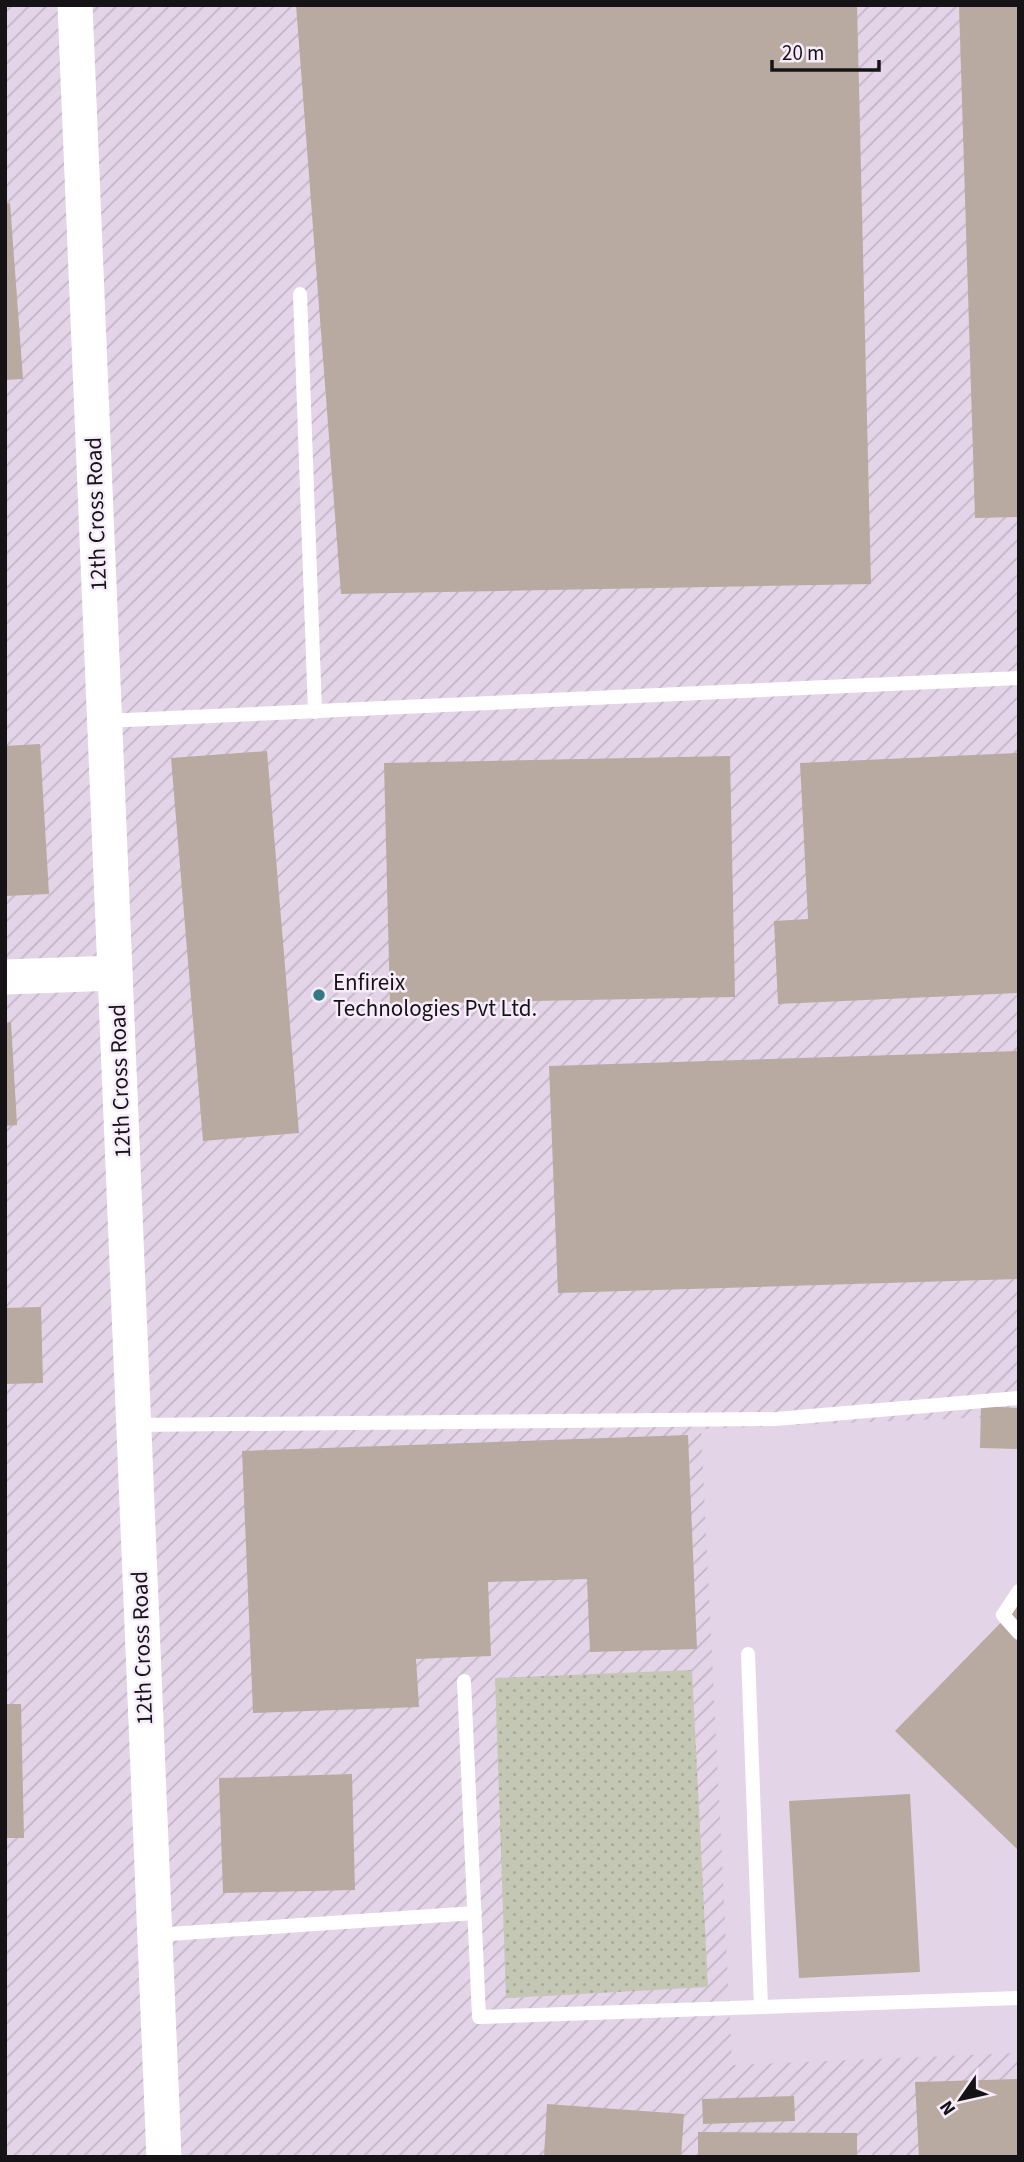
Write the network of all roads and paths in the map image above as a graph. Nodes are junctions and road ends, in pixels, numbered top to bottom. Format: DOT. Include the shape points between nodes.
graph roads {
  1 [pos="75,5"];
  2 [pos="300,294"];
  3 [pos="1019,678"];
  4 [pos="315,712"];
  5 [pos="105,722"];
  6 [pos="115,973"];
  7 [pos="5,977"];
  8 [pos="1019,1398"];
  9 [pos="134,1425"];
  10 [pos="1019,1591"];
  11 [pos="1019,1633"];
  12 [pos="748,1654"];
  13 [pos="464,1681"];
  14 [pos="475,1913"];
  15 [pos="154,1935"];
  16 [pos="1019,1998"];
  17 [pos="761,2007"];
  18 [pos="164,2157"];
  1 -- 5 [label="street, 12th Cross Road"];
  2 -- 4 [label="lane"];
  3 -- 4 [label="lane"];
  4 -- 5 [label="lane"];
  5 -- 6 [label="street, 12th Cross Road"];
  6 -- 7 [label="street"];
  6 -- 9 [label="street, 12th Cross Road"];
  8 -- 9 [label="lane" via="776,1419"];
  9 -- 15 [label="street, 12th Cross Road"];
  10 -- 11 [label="lane" via="1003,1615"];
  12 -- 17 [label="lane"];
  13 -- 14 [label="lane"];
  14 -- 15 [label="lane"];
  14 -- 17 [label="lane" via="480,2017"];
  15 -- 18 [label="street, 12th Cross Road"];
  16 -- 17 [label="lane"];
}
